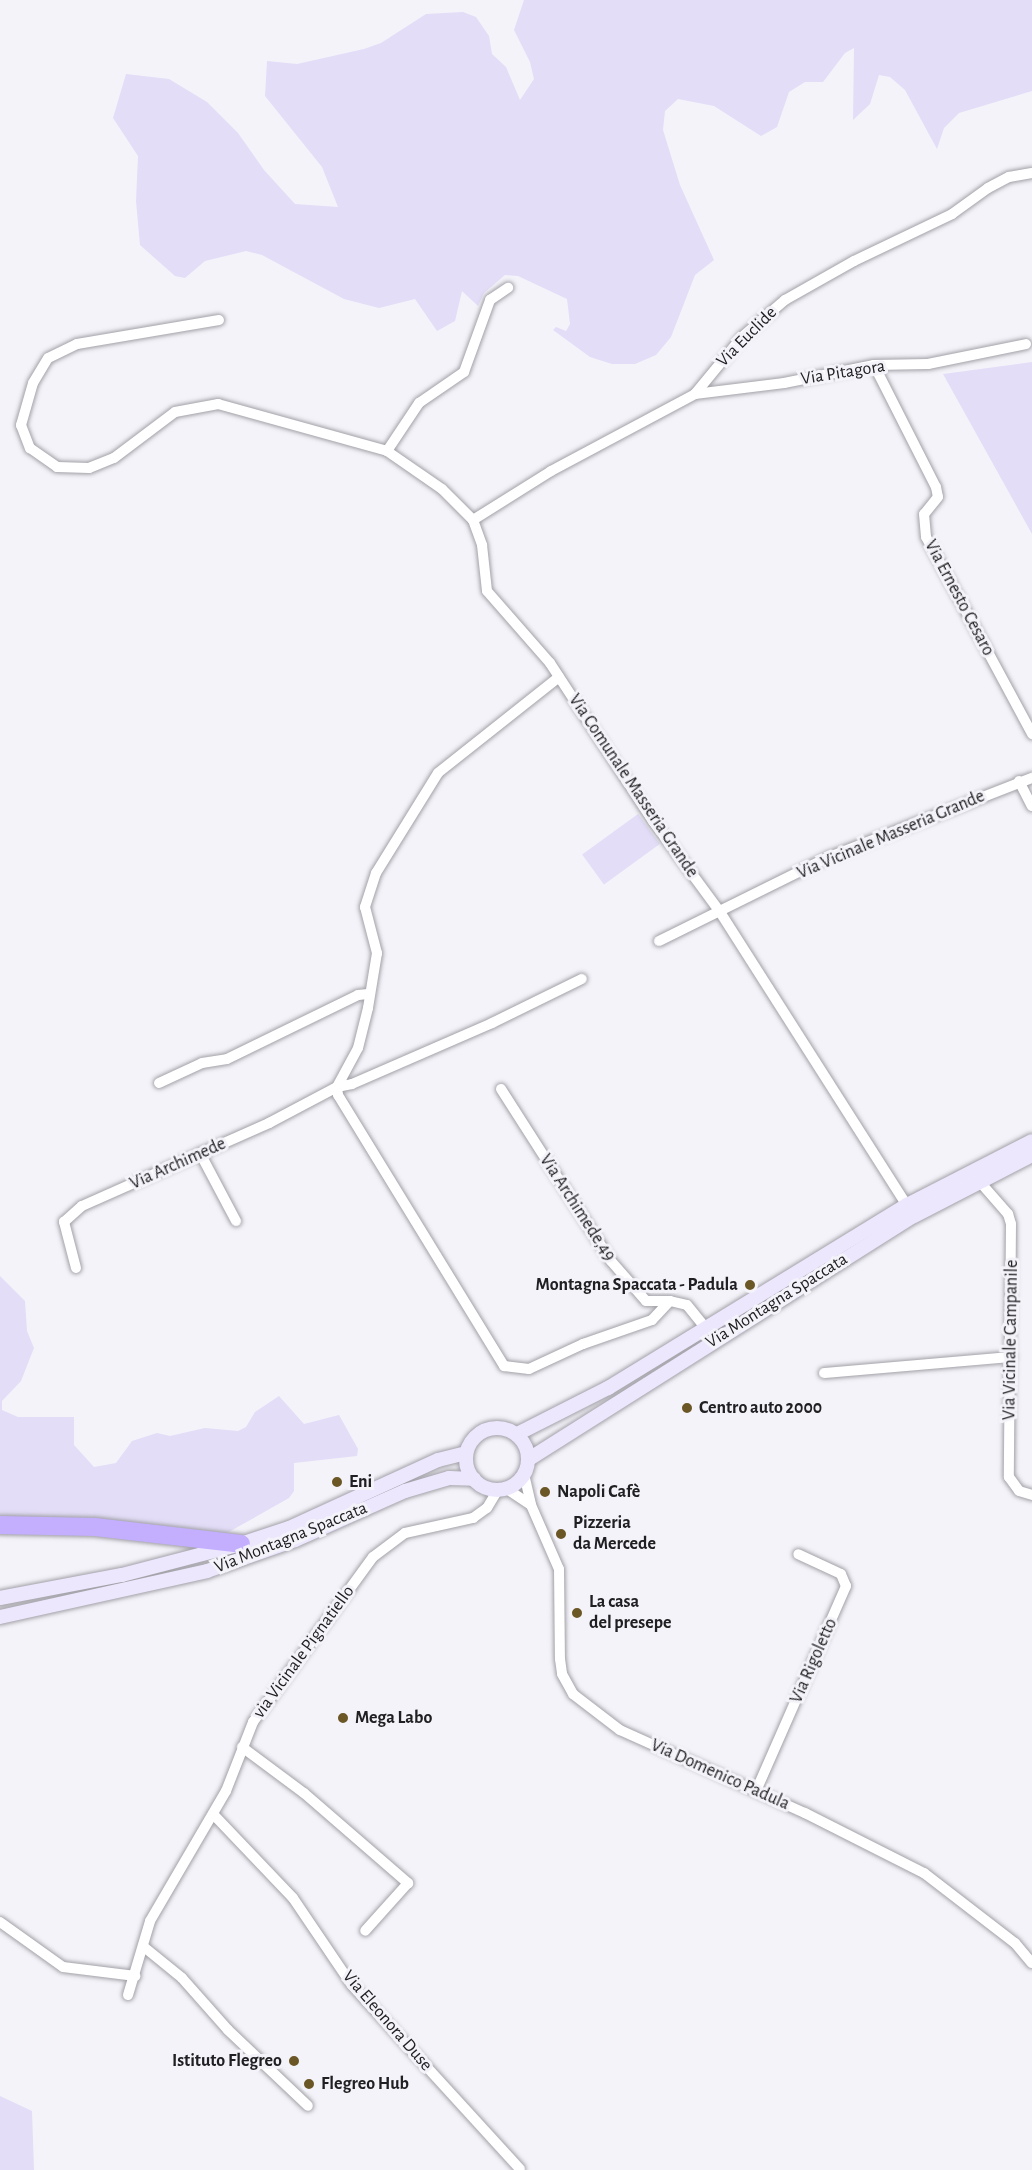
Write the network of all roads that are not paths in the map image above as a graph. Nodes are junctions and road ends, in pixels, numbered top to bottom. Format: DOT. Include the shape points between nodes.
graph roads {
  1 [pos="1032,173"];
  2 [pos="508,288"];
  3 [pos="219,320"];
  4 [pos="1026,344"];
  5 [pos="874,365"];
  6 [pos="695,393"];
  7 [pos="387,451"];
  8 [pos="473,520"];
  9 [pos="559,677"];
  10 [pos="1032,734"];
  11 [pos="1032,778"];
  12 [pos="1019,781"];
  13 [pos="1032,806"];
  14 [pos="720,912"];
  15 [pos="659,941"];
  16 [pos="582,979"];
  17 [pos="368,994"];
  18 [pos="159,1083"];
  19 [pos="337,1087"];
  20 [pos="501,1089"];
  21 [pos="1032,1142"];
  22 [pos="200,1153"];
  23 [pos="1032,1155"];
  24 [pos="980,1182"];
  25 [pos="907,1205"];
  26 [pos="236,1221"];
  27 [pos="76,1268"];
  28 [pos="670,1301"];
  29 [pos="704,1326"];
  30 [pos="1011,1358"];
  31 [pos="824,1372"];
  32 [pos="517,1434"];
  33 [pos="466,1453"];
  34 [pos="529,1459"];
  35 [pos="524,1474"];
  36 [pos="474,1479"];
  37 [pos="502,1489"];
  38 [pos="1032,1495"];
  39 [pos="531,1505"];
  40 [pos="0,1525"];
  41 [pos="241,1544"];
  42 [pos="798,1554"];
  43 [pos="0,1598"];
  44 [pos="0,1617"];
  45 [pos="242,1747"];
  46 [pos="756,1791"];
  47 [pos="213,1814"];
  48 [pos="0,1922"];
  49 [pos="365,1931"];
  50 [pos="144,1947"];
  51 [pos="1032,1963"];
  52 [pos="135,1976"];
  53 [pos="128,1995"];
  54 [pos="308,2106"];
  55 [pos="520,2169"];
  1 -- 6 [label="street, Via Euclide" via="1009,177 952,214 854,261 786,300 742,337"];
  2 -- 7 [label="street" via="490,300 464,372 420,403"];
  3 -- 7 [label="street, Via Comunale Masseria Grande" via="77,344 48,358 36,374 21,425 30,448 57,467 89,468 114,458 163,418 218,404"];
  4 -- 5 [label="street, Via Pitagora" via="928,364"];
  5 -- 6 [label="street, Via Pitagora" via="784,383"];
  5 -- 10 [label="street, Via Ernesto Cesaro" via="938,493 924,514 926,537"];
  6 -- 8 [label="street, Via Euclide" via="551,471"];
  7 -- 8 [label="street, Via Comunale Masseria Grande" via="442,489"];
  8 -- 9 [label="street, Via Comunale Masseria Grande" via="482,545 488,591"];
  9 -- 14 [label="street, Via Comunale Masseria Grande" via="653,821"];
  9 -- 17 [label="street" via="438,773 391,848 366,897 377,953"];
  11 -- 12 [label="street, Via Vicinale Masseria Grande"];
  12 -- 13 [label="street"];
  12 -- 14 [label="street, Via Vicinale Masseria Grande" via="829,857"];
  14 -- 15 [label="street"];
  14 -- 25 [label="street, Via Comunale Masseria Grande"];
  16 -- 19 [label="street, Via Archimede" via="492,1023"];
  17 -- 18 [label="street" via="358,995 227,1059 201,1063"];
  17 -- 19 [label="street" via="358,1048"];
  19 -- 22 [label="street, Via Archimede"];
  19 -- 28 [label="street" via="338,1095 459,1289 497,1361 521,1371 651,1320"];
  20 -- 28 [label="street, Via Archimede,49" via="611,1261 646,1301"];
  21 -- 25 [label="main road, Via Montagna Spaccata"];
  22 -- 26 [label="street"];
  22 -- 27 [label="street, Via Archimede" via="82,1206 65,1219"];
  23 -- 24 [label="main road, Via Montagna Spaccata"];
  24 -- 30 [label="street, Via Vicinale Campanile" via="1008,1214 1011,1224"];
  24 -- 34 [label="main road, Via Montagna Spaccata" via="904,1222"];
  25 -- 29 [label="main road, Via Montagna Spaccata"];
  28 -- 29 [label="street, Via Montagna Spaccata" via="687,1305"];
  29 -- 32 [label="main road, Via Montagna Spaccata" via="608,1388"];
  30 -- 31 [label="street"];
  30 -- 38 [label="street, Via Vicinale Campanile" via="1010,1477 1018,1491"];
  32 -- 33 [label="main road" via="508,1428 486,1429 477,1434"];
  32 -- 34 [label="main road"];
  33 -- 36 [label="main road"];
  33 -- 41 [label="main road, Via Montagna Spaccata" via="438,1460 289,1528"];
  34 -- 35 [label="main road"];
  35 -- 37 [label="main road"];
  35 -- 39 [label="street, Via Domenico Padula"];
  36 -- 37 [label="main road"];
  36 -- 44 [label="main road, Via Montagna Spaccata" via="449,1478 405,1491 295,1540 207,1571"];
  37 -- 39 [label="street"];
  37 -- 45 [label="street, via Vicinale Pignatiello" via="488,1508 473,1518 405,1533 373,1557 253,1722"];
  39 -- 46 [label="street, Via Domenico Padula" via="559,1569 560,1659 562,1674 573,1694 620,1730"];
  40 -- 41 [label="highway" via="95,1527"];
  41 -- 43 [label="main road, Via Montagna Spaccata" via="122,1575"];
  42 -- 46 [label="street, Via Rigoletto" via="841,1574 846,1586"];
  45 -- 47 [label="street, via Vicinale Pignatiello"];
  45 -- 49 [label="street" via="304,1793 408,1883"];
  46 -- 51 [label="street, Via Domenico Padula" via="924,1873 1015,1943"];
  47 -- 50 [label="street, via Vicinale Pignatiello" via="150,1921"];
  47 -- 55 [label="street, Via Eleonora Duse" via="293,1898 352,1984"];
  48 -- 52 [label="street" via="63,1966"];
  50 -- 52 [label="street, via Vicinale Pignatiello"];
  50 -- 54 [label="street" via="182,1978 228,2030"];
  52 -- 53 [label="street, via Vicinale Pignatiello"];
}
